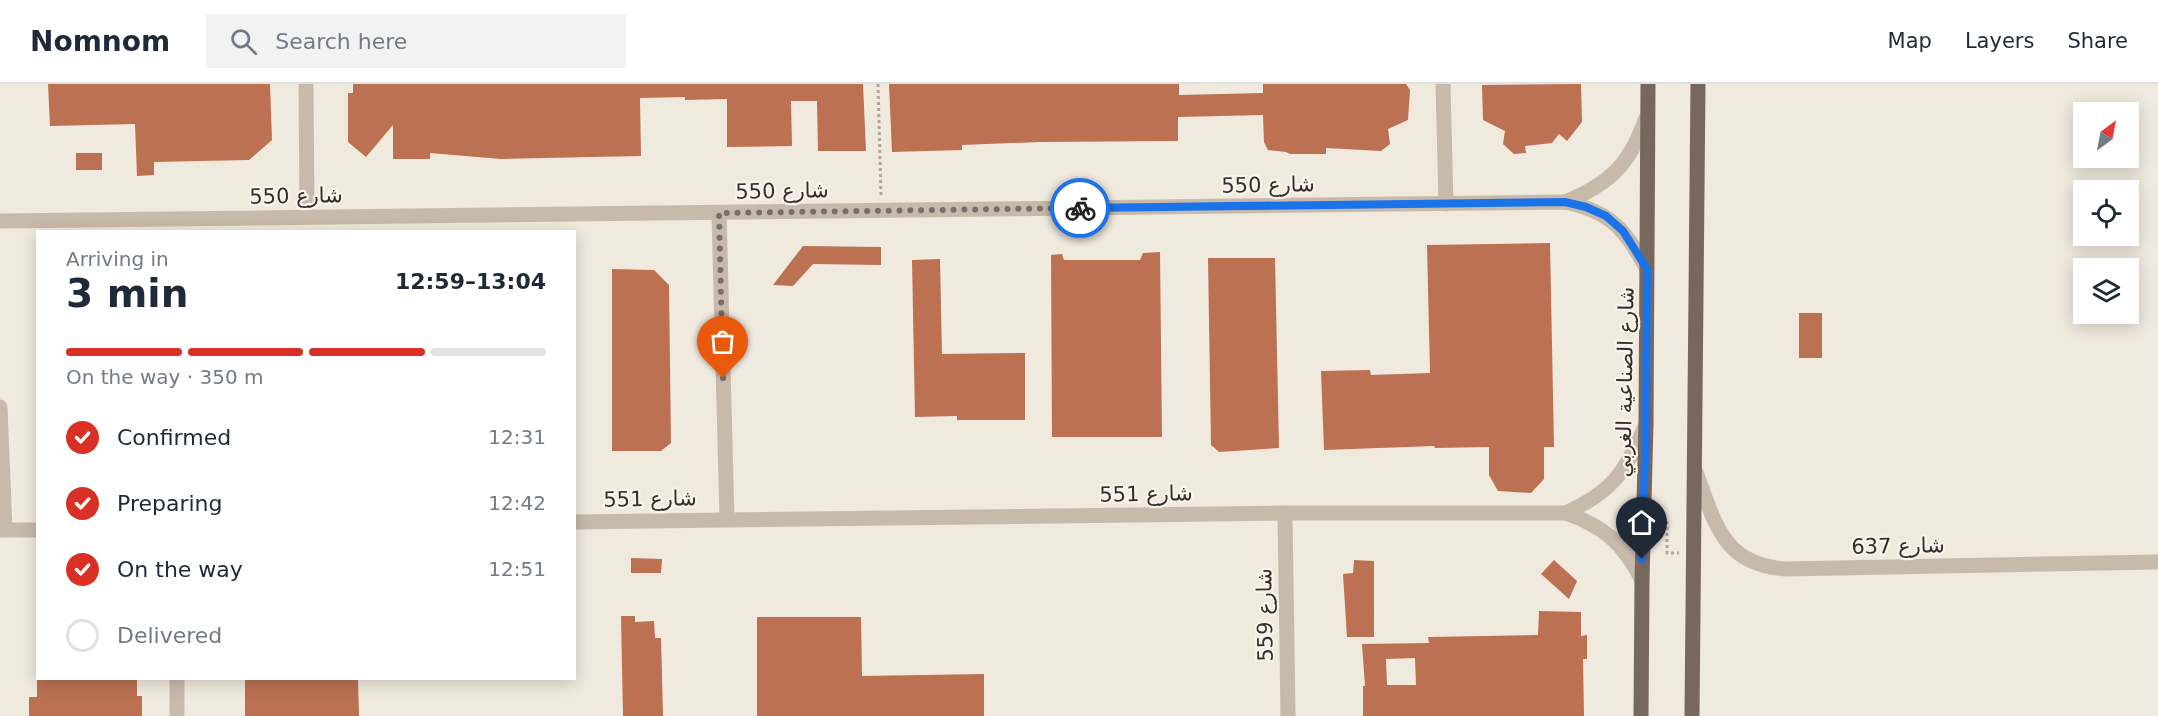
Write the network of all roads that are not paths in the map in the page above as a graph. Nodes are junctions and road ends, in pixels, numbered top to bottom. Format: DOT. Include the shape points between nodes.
graph roads {
  1 [pos="306,84"];
  2 [pos="1443,84"];
  3 [pos="1648,84"];
  4 [pos="1698,84"];
  5 [pos="1648,115"];
  6 [pos="1565,202"];
  7 [pos="1446,204"];
  8 [pos="719,213"];
  9 [pos="307,217"];
  10 [pos="0,221"];
  11 [pos="1647,269"];
  12 [pos="0,407"];
  13 [pos="1646,423"];
  14 [pos="1695,470"];
  15 [pos="1284,513"];
  16 [pos="1565,513"];
  17 [pos="727,519"];
  18 [pos="576,522"];
  19 [pos="3,530"];
  20 [pos="36,530"];
  21 [pos="2158,562"];
  22 [pos="1642,580"];
  23 [pos="177,680"];
  24 [pos="177,716"];
  25 [pos="1288,716"];
  26 [pos="1641,716"];
  27 [pos="1692,716"];
  1 -- 9 [label="street"];
  2 -- 7 [label="street"];
  3 -- 5 [label="main road, شارع الصناعية الغربي"];
  4 -- 14 [label="main road"];
  5 -- 6 [label="street, شارع 550" via="1626,162 1608,180"];
  5 -- 11 [label="main road, شارع الصناعية الغربي"];
  6 -- 7 [label="street, شارع 550"];
  6 -- 11 [label="street, شارع 550" via="1606,216 1623,231"];
  7 -- 8 [label="street, شارع 550"];
  8 -- 9 [label="street, شارع 550"];
  8 -- 17 [label="street, شارع 551"];
  9 -- 10 [label="street, شارع 550"];
  11 -- 13 [label="main road, شارع الصناعية الغربي"];
  12 -- 19 [label="street"];
  13 -- 16 [label="street, شارع 551" via="1625,468 1609,488"];
  13 -- 22 [label="main road, شارع الصناعية الغربي"];
  14 -- 21 [label="street, شارع 637" via="1730,547 1746,560 1765,567"];
  14 -- 27 [label="main road"];
  15 -- 16 [label="street, شارع 551"];
  15 -- 17 [label="street, شارع 551"];
  15 -- 25 [label="street, شارع 559"];
  16 -- 22 [label="street, شارع 551" via="1603,530 1619,544"];
  17 -- 18 [label="street, شارع 551"];
  19 -- 20 [label="street"];
  22 -- 26 [label="main road, شارع الصناعية الغربي"];
  23 -- 24 [label="street"];
}
